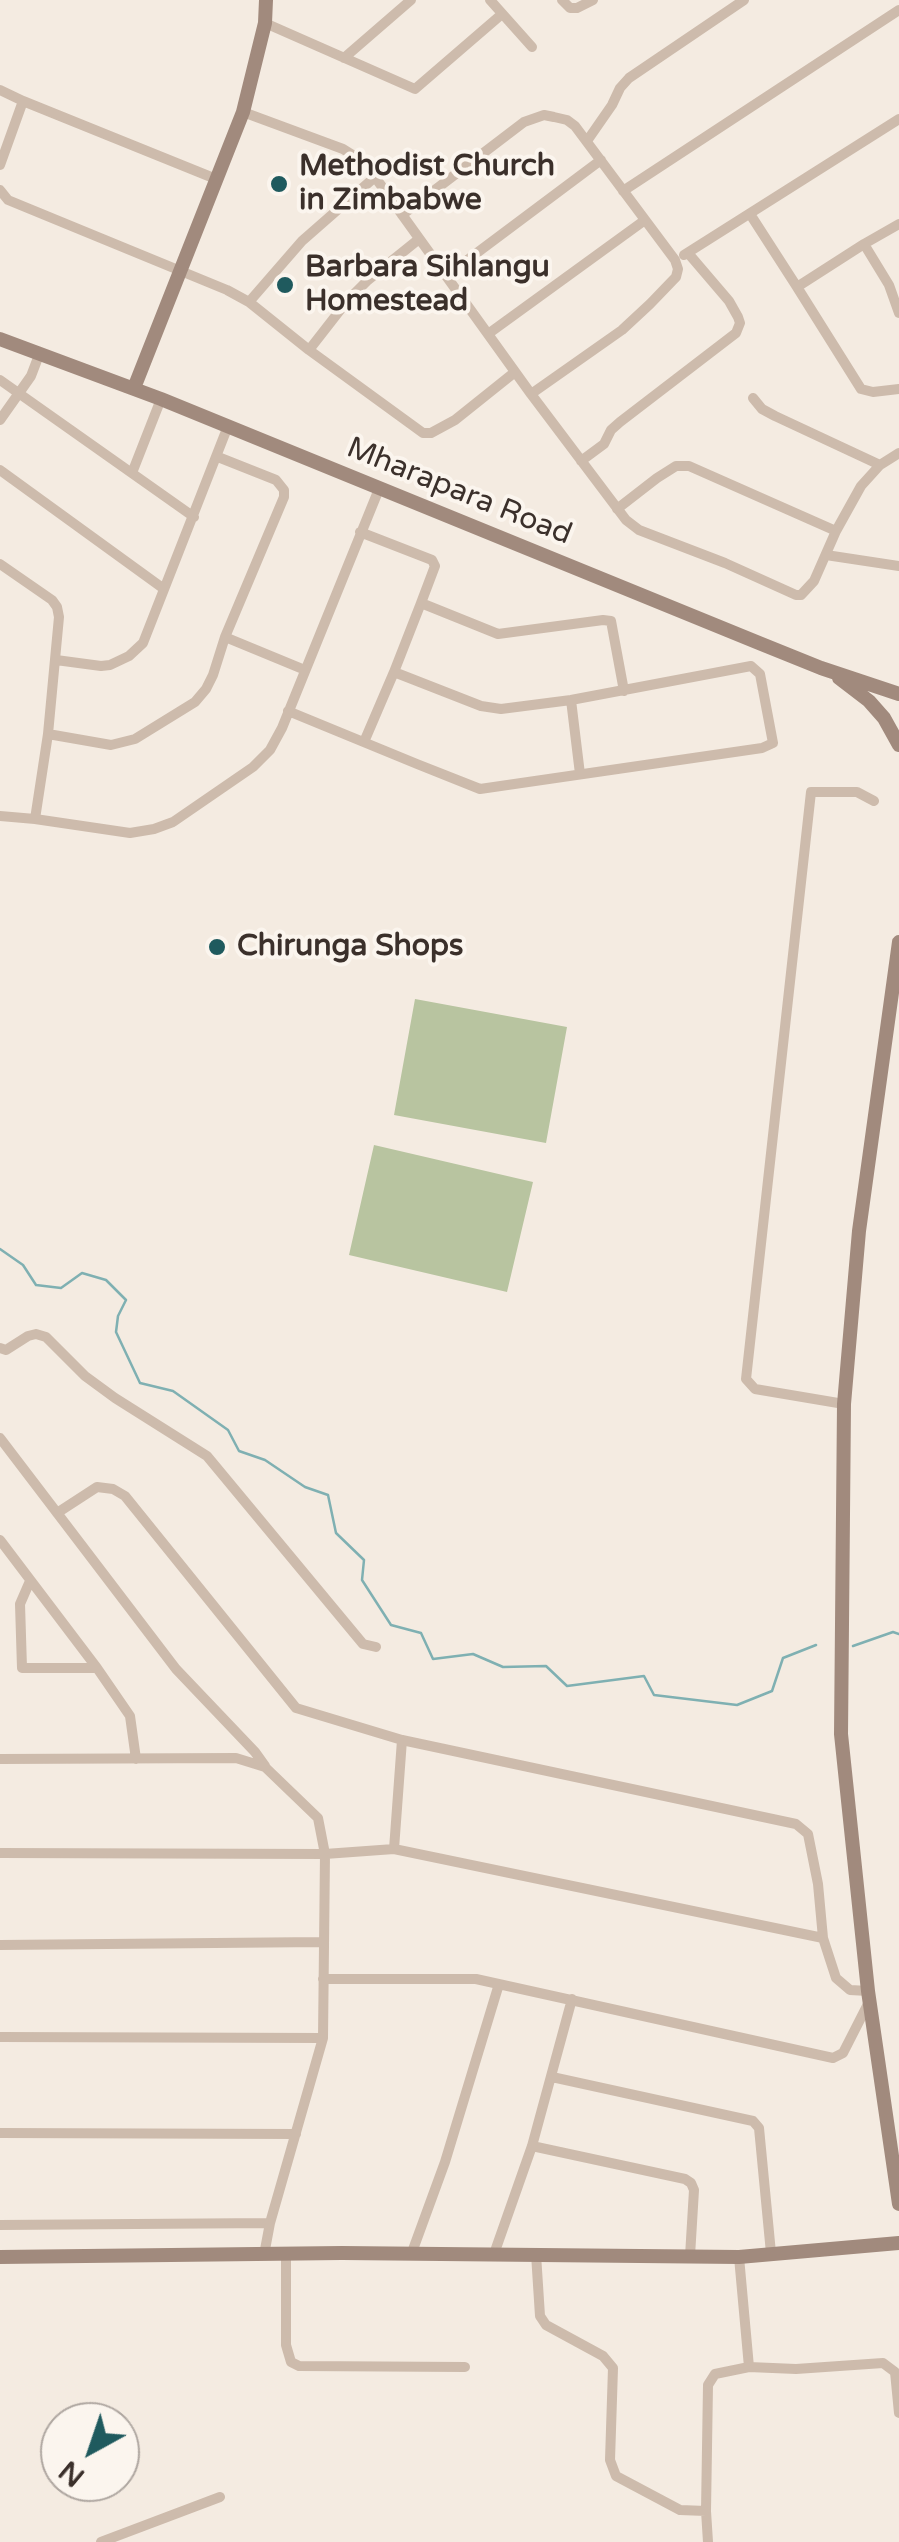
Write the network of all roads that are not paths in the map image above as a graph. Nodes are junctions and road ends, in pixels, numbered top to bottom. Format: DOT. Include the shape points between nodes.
graph roads {
  1 [pos="266,0"];
  2 [pos="411,0"];
  3 [pos="490,0"];
  4 [pos="562,0"];
  5 [pos="594,0"];
  6 [pos="714,0"];
  7 [pos="744,0"];
  8 [pos="899,10"];
  9 [pos="502,14"];
  10 [pos="722,14"];
  11 [pos="265,24"];
  12 [pos="532,47"];
  13 [pos="344,58"];
  14 [pos="0,90"];
  15 [pos="23,101"];
  16 [pos="243,112"];
  17 [pos="899,118"];
  18 [pos="586,141"];
  19 [pos="600,160"];
  20 [pos="0,165"];
  21 [pos="374,177"];
  22 [pos="216,179"];
  23 [pos="0,190"];
  24 [pos="623,191"];
  25 [pos="750,214"];
  26 [pos="402,215"];
  27 [pos="645,220"];
  28 [pos="899,224"];
  29 [pos="420,239"];
  30 [pos="864,244"];
  31 [pos="688,253"];
  32 [pos="675,260"];
  33 [pos="180,271"];
  34 [pos="446,276"];
  35 [pos="797,287"];
  36 [pos="249,302"];
  37 [pos="899,313"];
  38 [pos="488,334"];
  39 [pos="0,339"];
  40 [pos="309,350"];
  41 [pos="39,354"];
  42 [pos="514,372"];
  43 [pos="0,380"];
  44 [pos="134,388"];
  45 [pos="899,388"];
  46 [pos="19,394"];
  47 [pos="531,394"];
  48 [pos="753,398"];
  49 [pos="161,399"];
  50 [pos="0,420"];
  51 [pos="228,426"];
  52 [pos="899,454"];
  53 [pos="218,457"];
  54 [pos="581,461"];
  55 [pos="880,465"];
  56 [pos="0,470"];
  57 [pos="132,474"];
  58 [pos="380,489"];
  59 [pos="617,509"];
  60 [pos="194,517"];
  61 [pos="836,531"];
  62 [pos="360,532"];
  63 [pos="826,555"];
  64 [pos="0,564"];
  65 [pos="899,566"];
  66 [pos="164,589"];
  67 [pos="421,603"];
  68 [pos="225,637"];
  69 [pos="56,660"];
  70 [pos="821,668"];
  71 [pos="304,670"];
  72 [pos="394,672"];
  73 [pos="624,691"];
  74 [pos="899,694"];
  75 [pos="571,700"];
  76 [pos="288,711"];
  77 [pos="48,734"];
  78 [pos="364,742"];
  79 [pos="899,745"];
  80 [pos="580,774"];
  81 [pos="874,801"];
  82 [pos="0,816"];
  83 [pos="36,818"];
  84 [pos="899,942"];
  85 [pos="0,1348"];
  86 [pos="844,1404"];
  87 [pos="0,1438"];
  88 [pos="56,1513"];
  89 [pos="0,1540"];
  90 [pos="30,1580"];
  91 [pos="376,1647"];
  92 [pos="97,1668"];
  93 [pos="402,1740"];
  94 [pos="0,1759"];
  95 [pos="136,1759"];
  96 [pos="266,1767"];
  97 [pos="394,1849"];
  98 [pos="0,1853"];
  99 [pos="324,1854"];
  100 [pos="823,1938"];
  101 [pos="322,1942"];
  102 [pos="0,1945"];
  103 [pos="323,1979"];
  104 [pos="499,1984"];
  105 [pos="868,1996"];
  106 [pos="572,2000"];
  107 [pos="0,2037"];
  108 [pos="323,2038"];
  109 [pos="552,2076"];
  110 [pos="0,2133"];
  111 [pos="296,2134"];
  112 [pos="532,2146"];
  113 [pos="899,2204"];
  114 [pos="270,2223"];
  115 [pos="0,2225"];
  116 [pos="899,2243"];
  117 [pos="410,2254"];
  118 [pos="494,2254"];
  119 [pos="536,2254"];
  120 [pos="771,2254"];
  121 [pos="264,2255"];
  122 [pos="286,2255"];
  123 [pos="690,2256"];
  124 [pos="0,2257"];
  125 [pos="739,2257"];
  126 [pos="465,2367"];
  127 [pos="749,2368"];
  128 [pos="899,2413"];
  129 [pos="220,2498"];
  130 [pos="706,2511"];
  131 [pos="101,2542"];
  132 [pos="708,2542"];
  1 -- 11 [label="main road"];
  2 -- 13 [label="street"];
  3 -- 9 [label="street"];
  4 -- 5 [label="street" via="577,8"];
  6 -- 10 [label="street"];
  7 -- 10 [label="street"];
  8 -- 24 [label="street"];
  9 -- 12 [label="street"];
  9 -- 13 [label="street" via="415,89"];
  10 -- 18 [label="street" via="628,78"];
  11 -- 13 [label="street"];
  11 -- 16 [label="main road"];
  14 -- 15 [label="street"];
  15 -- 20 [label="street"];
  15 -- 22 [label="street"];
  16 -- 21 [label="street" via="343,149"];
  16 -- 22 [label="main road"];
  17 -- 25 [label="street"];
  18 -- 19 [label="street"];
  18 -- 26 [label="street" via="567,120 531,118"];
  19 -- 24 [label="street"];
  19 -- 34 [label="street"];
  21 -- 26 [label="street"];
  21 -- 36 [label="street" via="302,241"];
  22 -- 33 [label="main road"];
  23 -- 33 [label="street" via="8,200"];
  24 -- 27 [label="street"];
  25 -- 31 [label="street"];
  25 -- 35 [label="street"];
  26 -- 29 [label="street"];
  27 -- 32 [label="street"];
  27 -- 38 [label="street"];
  28 -- 30 [label="street"];
  29 -- 34 [label="street"];
  29 -- 40 [label="street" via="348,300"];
  30 -- 35 [label="street"];
  30 -- 37 [label="street"];
  31 -- 32 [label="street"];
  31 -- 54 [label="street" via="729,301 740,323 736,333 620,422"];
  32 -- 47 [label="street" via="676,278 650,304"];
  33 -- 36 [label="street"];
  33 -- 44 [label="main road"];
  34 -- 38 [label="street"];
  35 -- 45 [label="street" via="861,388"];
  36 -- 40 [label="street"];
  38 -- 42 [label="street"];
  39 -- 41 [label="main road, Mharapara Road"];
  40 -- 42 [label="street" via="423,433 455,420"];
  41 -- 44 [label="main road, Mharapara Road"];
  41 -- 46 [label="street"];
  42 -- 47 [label="street"];
  43 -- 46 [label="street"];
  44 -- 49 [label="main road, Mharapara Road"];
  46 -- 50 [label="street"];
  46 -- 57 [label="street"];
  47 -- 54 [label="street"];
  48 -- 55 [label="street" via="775,416"];
  49 -- 51 [label="main road, Mharapara Road"];
  49 -- 57 [label="street"];
  51 -- 53 [label="street"];
  51 -- 58 [label="main road, Mharapara Road"];
  52 -- 55 [label="street"];
  53 -- 60 [label="street"];
  53 -- 68 [label="street" via="276,480 284,490"];
  54 -- 59 [label="street"];
  55 -- 61 [label="street"];
  56 -- 66 [label="street"];
  57 -- 60 [label="street"];
  58 -- 62 [label="street"];
  58 -- 70 [label="main road, Mharapara Road"];
  59 -- 61 [label="street" via="676,466 689,466"];
  59 -- 63 [label="street" via="639,530 796,595 810,587"];
  60 -- 66 [label="street"];
  61 -- 63 [label="street"];
  62 -- 67 [label="street" via="432,560"];
  62 -- 71 [label="street"];
  63 -- 65 [label="street"];
  64 -- 69 [label="street" via="57,608"];
  66 -- 69 [label="street" via="143,643 129,656 101,666"];
  67 -- 72 [label="street"];
  67 -- 73 [label="street" via="498,634 611,622"];
  68 -- 71 [label="street"];
  68 -- 77 [label="street" via="206,690 135,739 111,744"];
  69 -- 77 [label="street"];
  70 -- 74 [label="main road, Mharapara Road"];
  70 -- 79 [label="main road" via="869,701"];
  71 -- 76 [label="street"];
  72 -- 75 [label="street" via="489,708"];
  72 -- 78 [label="street"];
  73 -- 75 [label="street"];
  73 -- 80 [label="street" via="751,666 760,674 773,742"];
  75 -- 80 [label="street"];
  76 -- 78 [label="street"];
  76 -- 83 [label="street" via="270,750 253,767 173,822 130,833"];
  77 -- 83 [label="street"];
  78 -- 80 [label="street" via="480,789"];
  81 -- 86 [label="street" via="857,792 811,792 746,1378 755,1389"];
  82 -- 83 [label="street"];
  84 -- 86 [label="main road" via="859,1231"];
  85 -- 91 [label="street" via="36,1334 46,1338 115,1398 207,1456 362,1644"];
  86 -- 105 [label="main road" via="840,1734"];
  87 -- 88 [label="street"];
  88 -- 93 [label="street" via="97,1487 125,1496 296,1708"];
  88 -- 96 [label="street" via="176,1669"];
  89 -- 90 [label="street"];
  90 -- 92 [label="street"];
  90 -- 92 [label="street" via="20,1604 22,1668"];
  92 -- 95 [label="street" via="130,1716"];
  93 -- 97 [label="street"];
  93 -- 100 [label="street" via="796,1824 808,1834"];
  94 -- 95 [label="street"];
  95 -- 96 [label="street" via="236,1758"];
  96 -- 99 [label="street" via="318,1818"];
  97 -- 99 [label="street"];
  97 -- 100 [label="street"];
  98 -- 99 [label="street"];
  99 -- 101 [label="street"];
  100 -- 105 [label="street" via="836,1978"];
  101 -- 102 [label="street"];
  101 -- 103 [label="street"];
  103 -- 104 [label="street"];
  103 -- 108 [label="street"];
  104 -- 106 [label="street"];
  104 -- 117 [label="street"];
  105 -- 106 [label="street" via="843,2053 833,2058"];
  105 -- 113 [label="main road"];
  106 -- 109 [label="street"];
  107 -- 108 [label="street"];
  108 -- 111 [label="street"];
  109 -- 112 [label="street"];
  109 -- 120 [label="street" via="753,2121 759,2128"];
  110 -- 111 [label="street"];
  111 -- 114 [label="street"];
  112 -- 118 [label="street"];
  112 -- 123 [label="street" via="691,2183"];
  114 -- 115 [label="street"];
  114 -- 121 [label="street"];
  116 -- 120 [label="main road"];
  117 -- 118 [label="main road"];
  117 -- 122 [label="main road"];
  118 -- 119 [label="main road"];
  119 -- 123 [label="main road"];
  119 -- 130 [label="street" via="540,2316 612,2368 610,2460 616,2476 680,2510"];
  120 -- 125 [label="main road"];
  121 -- 122 [label="main road"];
  121 -- 124 [label="main road"];
  122 -- 126 [label="street" via="291,2362"];
  123 -- 125 [label="main road"];
  125 -- 127 [label="street"];
  127 -- 128 [label="street" via="884,2363 895,2372"];
  127 -- 130 [label="street" via="709,2380"];
  129 -- 131 [label="street"];
  130 -- 132 [label="street"];
}
